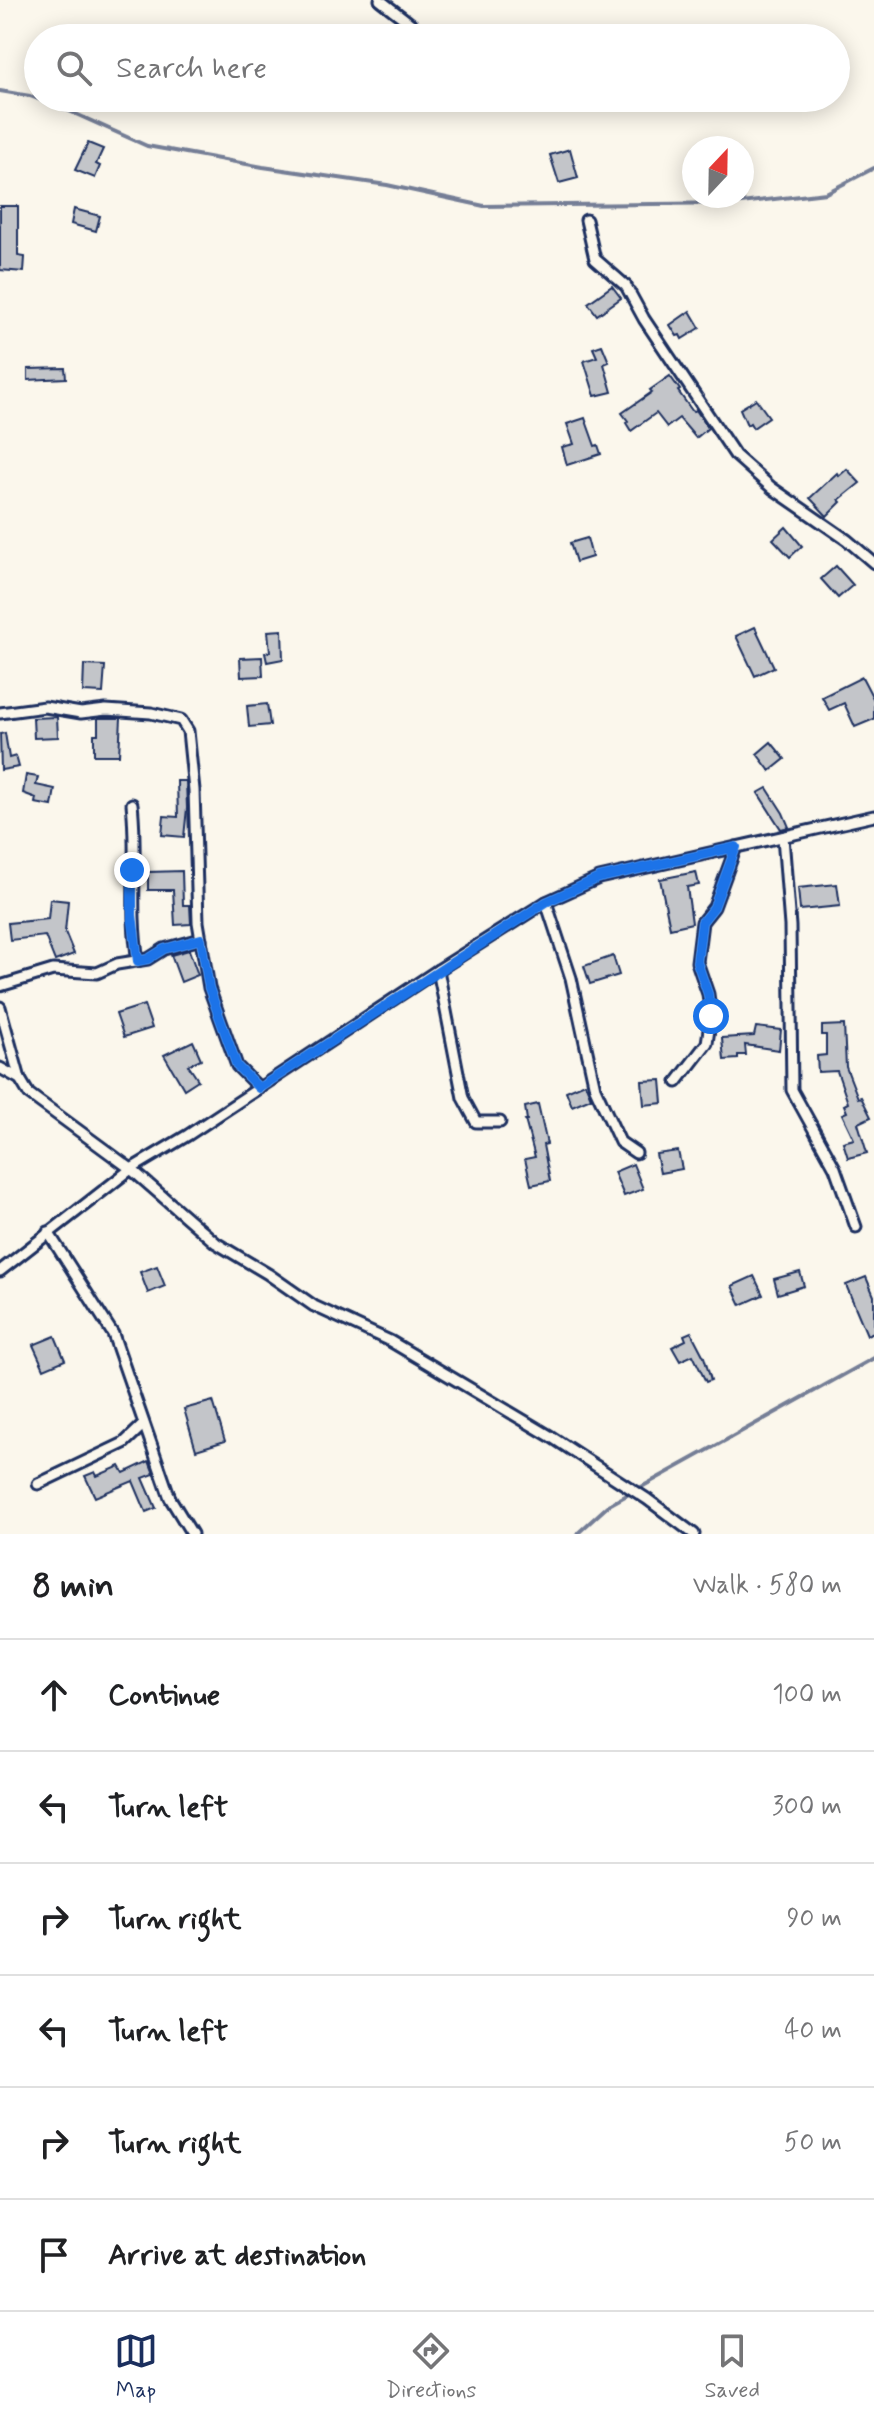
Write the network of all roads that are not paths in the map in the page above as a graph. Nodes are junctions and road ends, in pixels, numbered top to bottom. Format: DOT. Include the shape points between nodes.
graph roads {
  1 [pos="380,0"];
  2 [pos="411,24"];
  3 [pos="586,220"];
  4 [pos="874,563"];
  5 [pos="0,713"];
  6 [pos="132,804"];
  7 [pos="874,816"];
  8 [pos="783,837"];
  9 [pos="736,847"];
  10 [pos="546,902"];
  11 [pos="201,939"];
  12 [pos="138,961"];
  13 [pos="438,970"];
  14 [pos="0,986"];
  15 [pos="0,1007"];
  16 [pos="0,1068"];
  17 [pos="20,1079"];
  18 [pos="677,1082"];
  19 [pos="259,1088"];
  20 [pos="500,1122"];
  21 [pos="636,1153"];
  22 [pos="131,1169"];
  23 [pos="856,1227"];
  24 [pos="48,1232"];
  25 [pos="0,1271"];
  26 [pos="143,1425"];
  27 [pos="38,1484"];
  28 [pos="192,1534"];
  29 [pos="694,1534"];
  1 -- 2 [label="street"];
  3 -- 4 [label="street" via="595,259 626,286 735,455"];
  5 -- 11 [label="street" via="45,707 151,713 181,720 188,731 194,790"];
  6 -- 12 [label="street" via="132,915"];
  7 -- 8 [label="street"];
  8 -- 9 [label="street"];
  8 -- 23 [label="street" via="792,1090 835,1168"];
  9 -- 10 [label="street" via="599,878"];
  9 -- 18 [label="street" via="714,907 702,922 697,962 711,1016 707,1043"];
  10 -- 13 [label="street"];
  10 -- 21 [label="street" via="571,978 595,1088 620,1142"];
  11 -- 12 [label="street"];
  11 -- 19 [label="street" via="209,988 237,1066"];
  12 -- 14 [label="street" via="97,973 53,970"];
  13 -- 19 [label="street"];
  13 -- 20 [label="street" via="463,1098 476,1122"];
  15 -- 17 [label="street"];
  16 -- 17 [label="street"];
  17 -- 22 [label="street" via="46,1108"];
  19 -- 22 [label="street"];
  22 -- 24 [label="street"];
  22 -- 29 [label="street" via="216,1243 314,1306 390,1341 550,1436"];
  24 -- 25 [label="street"];
  24 -- 26 [label="street" via="113,1334"];
  26 -- 27 [label="street" via="124,1443"];
  26 -- 28 [label="street" via="170,1498"];
}
